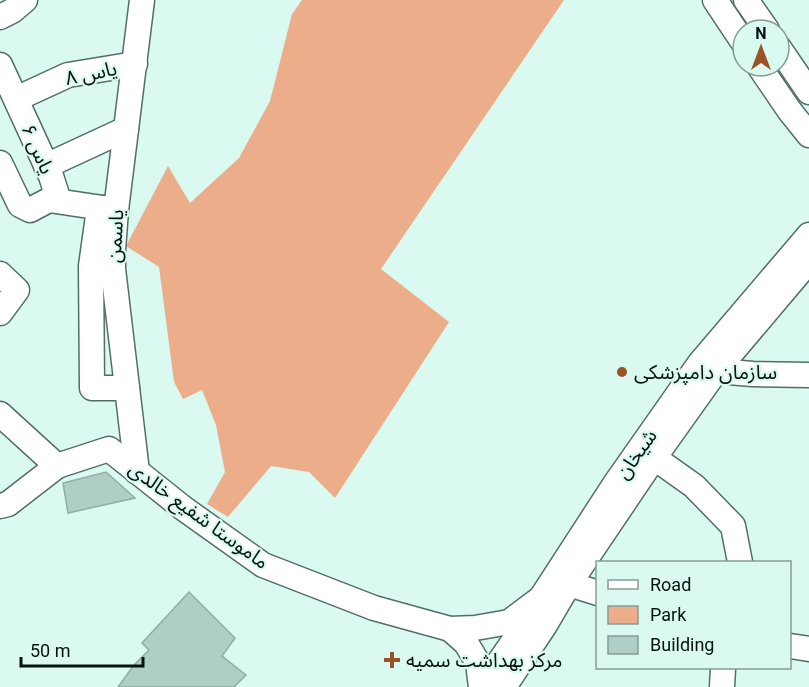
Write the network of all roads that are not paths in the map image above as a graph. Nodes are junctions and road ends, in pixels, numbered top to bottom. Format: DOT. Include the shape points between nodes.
graph roads {
  1 [pos="25,0"];
  2 [pos="715,0"];
  3 [pos="746,0"];
  4 [pos="136,3"];
  5 [pos="0,18"];
  6 [pos="759,18"];
  7 [pos="731,24"];
  8 [pos="135,64"];
  9 [pos="0,65"];
  10 [pos="791,66"];
  11 [pos="767,78"];
  12 [pos="809,92"];
  13 [pos="16,99"];
  14 [pos="126,129"];
  15 [pos="809,135"];
  16 [pos="0,164"];
  17 [pos="46,166"];
  18 [pos="59,201"];
  19 [pos="109,209"];
  20 [pos="809,235"];
  21 [pos="809,261"];
  22 [pos="0,274"];
  23 [pos="0,313"];
  24 [pos="716,371"];
  25 [pos="809,375"];
  26 [pos="127,388"];
  27 [pos="0,414"];
  28 [pos="647,453"];
  29 [pos="57,466"];
  30 [pos="137,472"];
  31 [pos="4,505"];
  32 [pos="740,561"];
  33 [pos="569,584"];
  34 [pos="596,593"];
  35 [pos="541,598"];
  36 [pos="450,629"];
  37 [pos="791,646"];
  38 [pos="809,649"];
  39 [pos="723,669"];
  40 [pos="513,684"];
  41 [pos="482,687"];
  42 [pos="722,687"];
  1 -- 5 [label="street"];
  2 -- 7 [label="street"];
  3 -- 6 [label="street"];
  4 -- 8 [label="street, یاسمن"];
  8 -- 13 [label="street, یاس ۸" via="68,75"];
  8 -- 14 [label="street, یاسمن"];
  9 -- 13 [label="street, یاس ۶"];
  10 -- 12 [label="street"];
  11 -- 15 [label="street"];
  13 -- 17 [label="street, یاس ۶"];
  14 -- 17 [label="street"];
  14 -- 19 [label="street, یاسمن"];
  16 -- 18 [label="street" via="20,205 30,210 49,200"];
  17 -- 18 [label="street, یاس ۶"];
  18 -- 19 [label="street"];
  19 -- 26 [label="street, یاسمن"];
  19 -- 26 [label="street" via="98,216 91,266 92,388"];
  20 -- 28 [label="street, شیخان" via="700,363"];
  21 -- 24 [label="street, شیخان"];
  22 -- 23 [label="street" via="16,290"];
  24 -- 25 [label="street"];
  24 -- 28 [label="street, شیخان"];
  26 -- 30 [label="street, یاسمن"];
  27 -- 29 [label="street"];
  28 -- 32 [label="street" via="694,486 733,526"];
  28 -- 33 [label="street, شیخان"];
  28 -- 35 [label="street, شیخان" via="615,484"];
  29 -- 30 [label="street, ماموستا شفیع خالدی" via="109,449"];
  29 -- 31 [label="street"];
  30 -- 36 [label="street, ماموستا شفیع خالدی" via="263,565 374,608"];
  33 -- 34 [label="street"];
  33 -- 40 [label="street, شیخان"];
  35 -- 36 [label="street" via="509,622"];
  35 -- 41 [label="street, شیخان"];
  36 -- 41 [label="street" via="466,643 478,663"];
  37 -- 38 [label="street"];
  39 -- 42 [label="street"];
}
